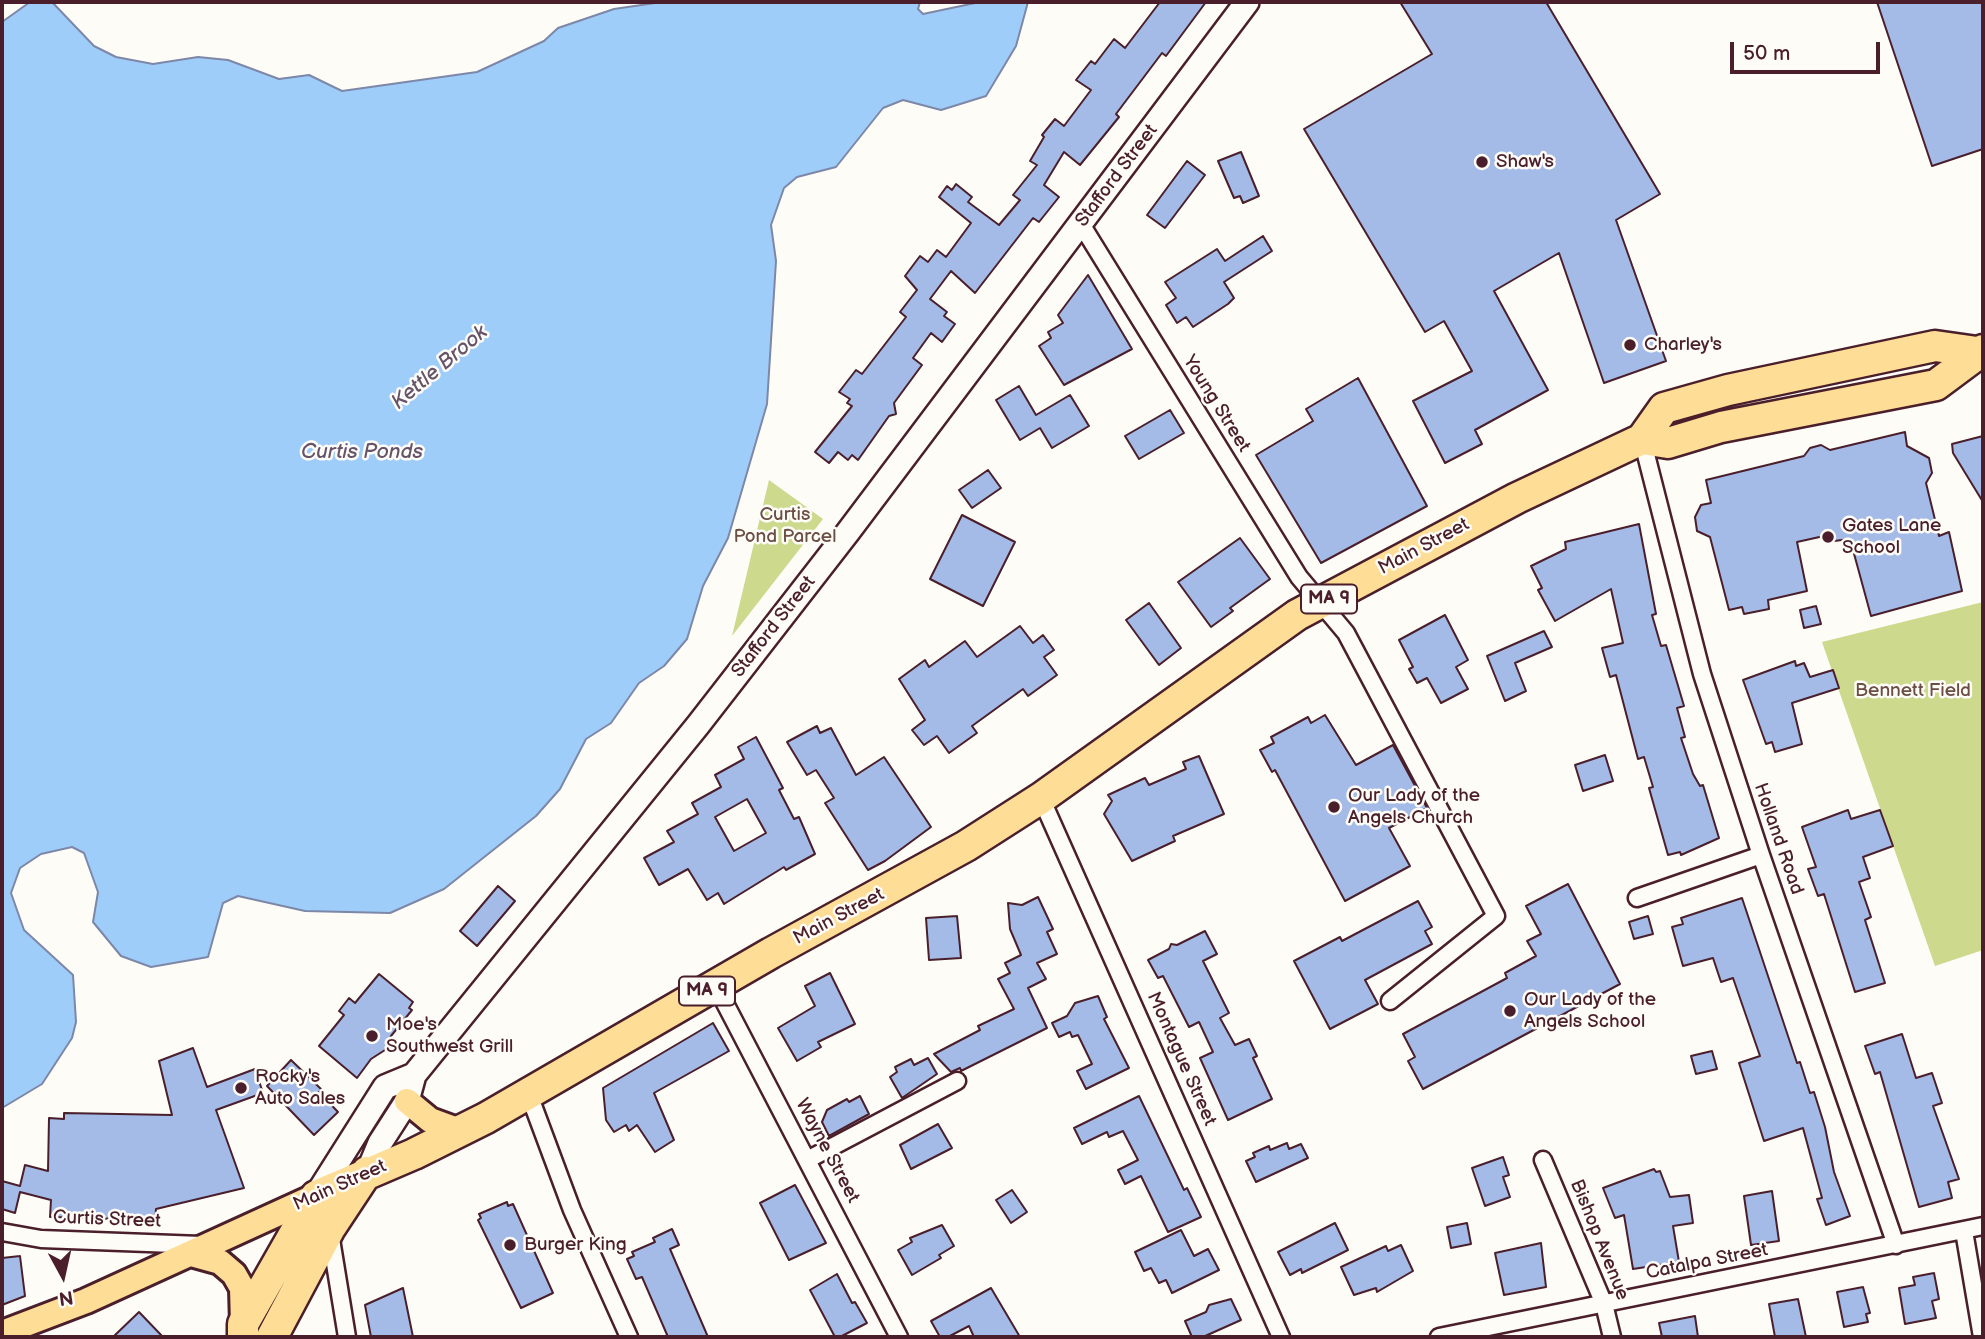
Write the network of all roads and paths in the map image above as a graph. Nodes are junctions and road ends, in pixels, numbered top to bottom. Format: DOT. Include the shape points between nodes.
graph roads {
  1 [pos="1247,2"];
  2 [pos="1081,224"];
  3 [pos="1980,351"];
  4 [pos="1642,439"];
  5 [pos="1320,604"];
  6 [pos="1041,798"];
  7 [pos="1761,855"];
  8 [pos="1637,898"];
  9 [pos="716,986"];
  10 [pos="1390,1001"];
  11 [pos="414,1075"];
  12 [pos="957,1081"];
  13 [pos="528,1092"];
  14 [pos="407,1101"];
  15 [pos="460,1131"];
  16 [pos="808,1159"];
  17 [pos="1543,1160"];
  18 [pos="368,1172"];
  19 [pos="316,1196"];
  20 [pos="1983,1226"];
  21 [pos="330,1228"];
  22 [pos="1964,1231"];
  23 [pos="2,1232"];
  24 [pos="1896,1245"];
  25 [pos="201,1250"];
  26 [pos="1604,1304"];
  27 [pos="243,1331"];
  28 [pos="2,1333"];
  29 [pos="272,1337"];
  30 [pos="347,1337"];
  31 [pos="629,1337"];
  32 [pos="899,1337"];
  33 [pos="1282,1337"];
  34 [pos="1439,1337"];
  35 [pos="1612,1337"];
  36 [pos="1982,1337"];
  1 -- 2 [label="main road, Stafford Street"];
  2 -- 5 [label="street, Young Street"];
  2 -- 11 [label="main road, Stafford Street" via="707,714"];
  3 -- 4 [label="highway, Main Street / MA 9" via="1935,346 1710,394 1664,408"];
  4 -- 5 [label="highway, Main Street / MA 9" via="1471,522"];
  4 -- 7 [label="street, Holland Road" via="1702,674"];
  5 -- 6 [label="highway, Main Street / MA 9" via="1287,622"];
  5 -- 10 [label="street, Young Street" via="1346,633 1496,916"];
  6 -- 9 [label="highway, Main Street / MA 9" via="958,851"];
  6 -- 33 [label="street, Montague Street"];
  7 -- 8 [label="street"];
  7 -- 24 [label="street, Holland Road"];
  9 -- 13 [label="highway, Main Street / MA 9"];
  9 -- 16 [label="street, Wayne Street"];
  11 -- 14 [label="main road, Stafford Street"];
  11 -- 19 [label="main road, Stafford Street" via="385,1087"];
  12 -- 16 [label="street"];
  13 -- 15 [label="highway, Main Street / MA 9"];
  13 -- 31 [label="street" via="575,1218"];
  14 -- 15 [label="main road" via="430,1120"];
  14 -- 18 [label="main road, Stafford Street"];
  15 -- 18 [label="highway, Main Street / MA 9"];
  16 -- 32 [label="street, Wayne Street"];
  17 -- 26 [label="street, Bishop Avenue"];
  18 -- 19 [label="highway, Main Street / MA 9"];
  18 -- 21 [label="highway"];
  19 -- 25 [label="main road, Main Street"];
  19 -- 27 [label="highway"];
  20 -- 22 [label="street, Catalpa Street"];
  21 -- 29 [label="highway"];
  21 -- 30 [label="street"];
  22 -- 24 [label="street, Catalpa Street"];
  22 -- 36 [label="street"];
  23 -- 25 [label="street, Curtis Street"];
  24 -- 26 [label="street, Catalpa Street"];
  25 -- 27 [label="main road" via="234,1274 242,1288"];
  25 -- 28 [label="main road, Main Street"];
  26 -- 34 [label="street, Catalpa Street"];
  26 -- 35 [label="street, Bishop Avenue"];
}
